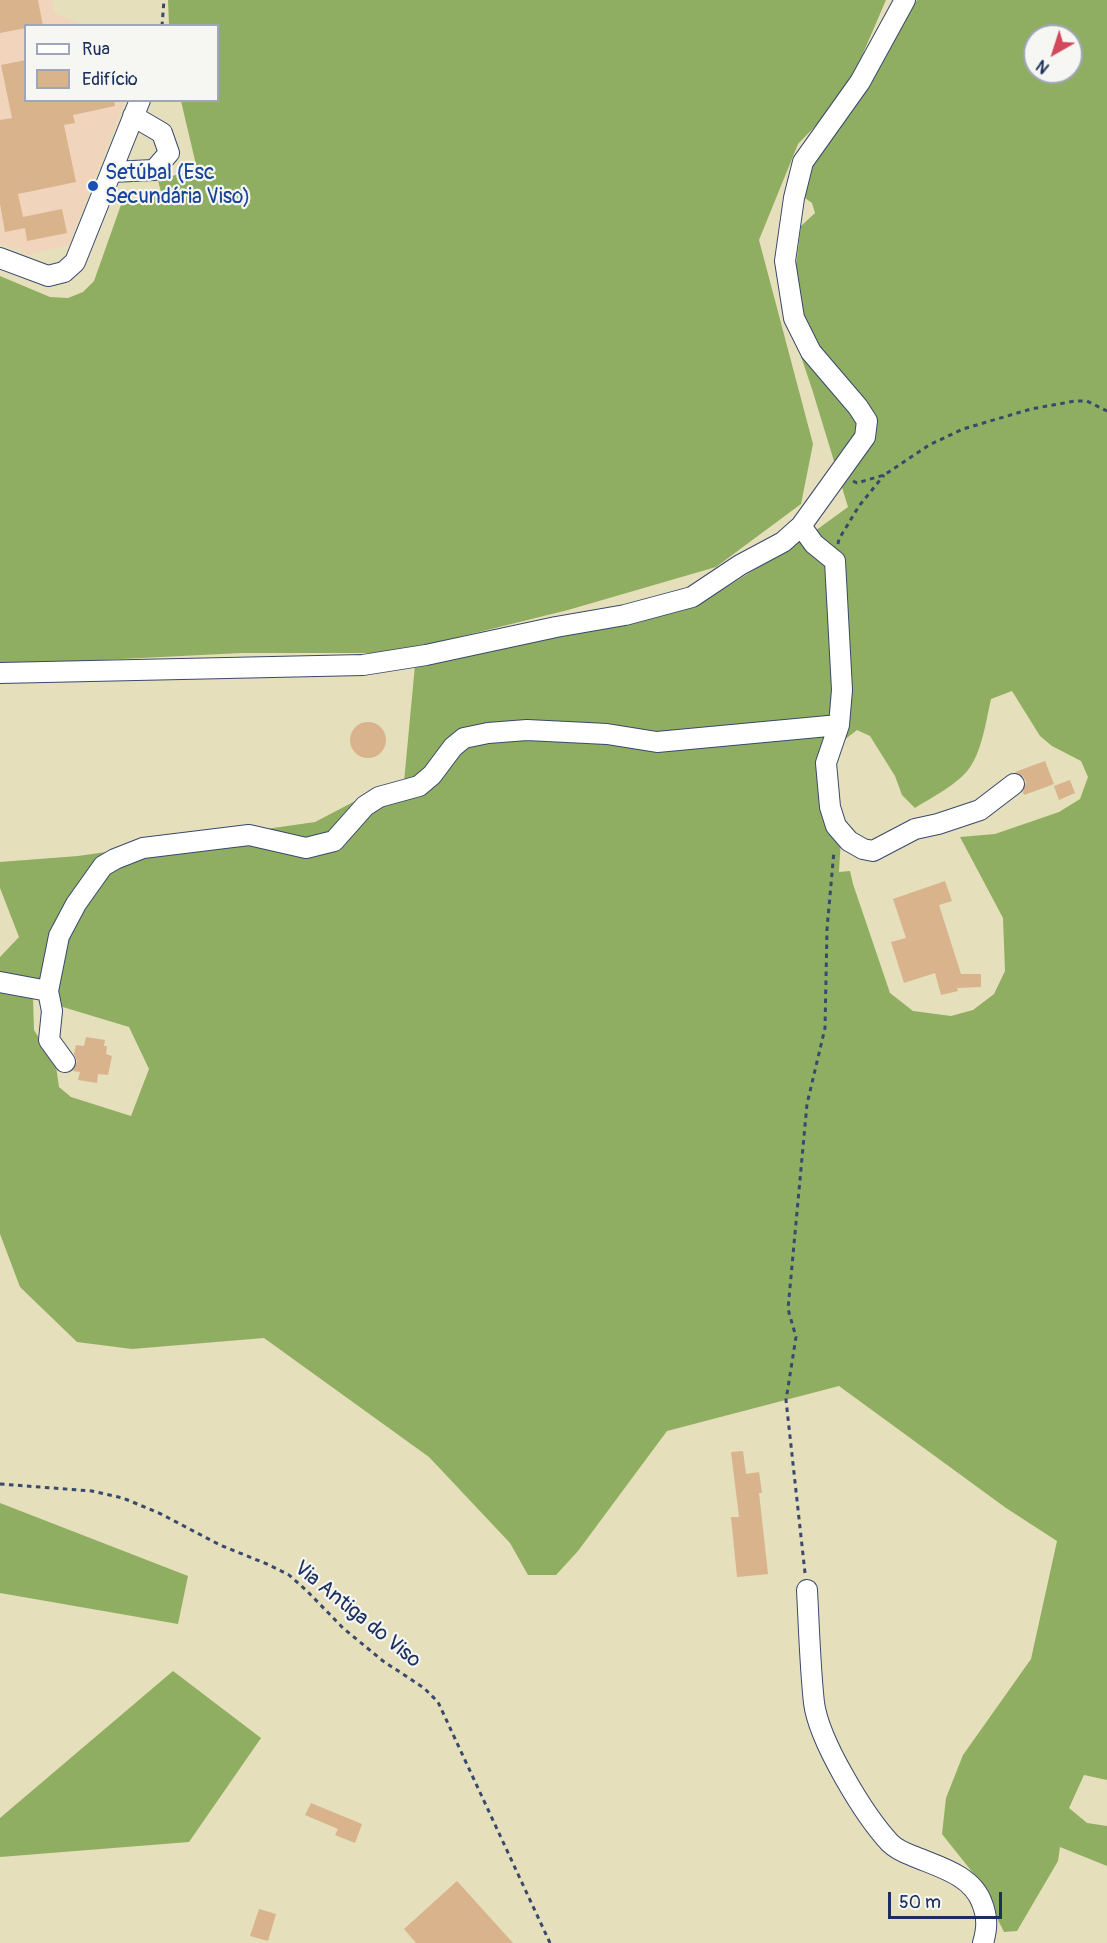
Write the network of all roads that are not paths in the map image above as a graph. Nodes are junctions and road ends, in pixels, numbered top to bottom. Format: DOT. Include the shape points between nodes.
graph roads {
  1 [pos="905,0"];
  2 [pos="137,108"];
  3 [pos="111,172"];
  4 [pos="0,258"];
  5 [pos="801,526"];
  6 [pos="0,673"];
  7 [pos="839,725"];
  8 [pos="1014,784"];
  9 [pos="0,982"];
  10 [pos="48,990"];
  11 [pos="65,1062"];
  12 [pos="807,1590"];
  13 [pos="982,1943"];
  1 -- 5 [label="street" via="860,82 803,162 794,198 785,261 794,318 811,352 867,421 865,437"];
  2 -- 3 [label="street"];
  2 -- 3 [label="street" via="162,133 169,153 154,170"];
  3 -- 4 [label="street" via="75,262 64,272 48,276"];
  5 -- 6 [label="street" via="783,543 740,565 692,597 626,615 426,655 363,665"];
  5 -- 7 [label="street" via="814,544 836,561 842,654"];
  7 -- 8 [label="street" via="826,763 830,807 836,826 863,849 873,851 915,829 981,810"];
  7 -- 10 [label="street" via="657,742 607,734 527,730 464,738 419,786 379,796 334,841 306,848 249,835 143,848 115,859 104,866 76,904 59,936"];
  9 -- 10 [label="street"];
  10 -- 11 [label="street" via="52,1011 49,1040"];
  12 -- 13 [label="street" via="814,1705 821,1730 866,1812 892,1846 956,1874 979,1894 987,1930"];
}
